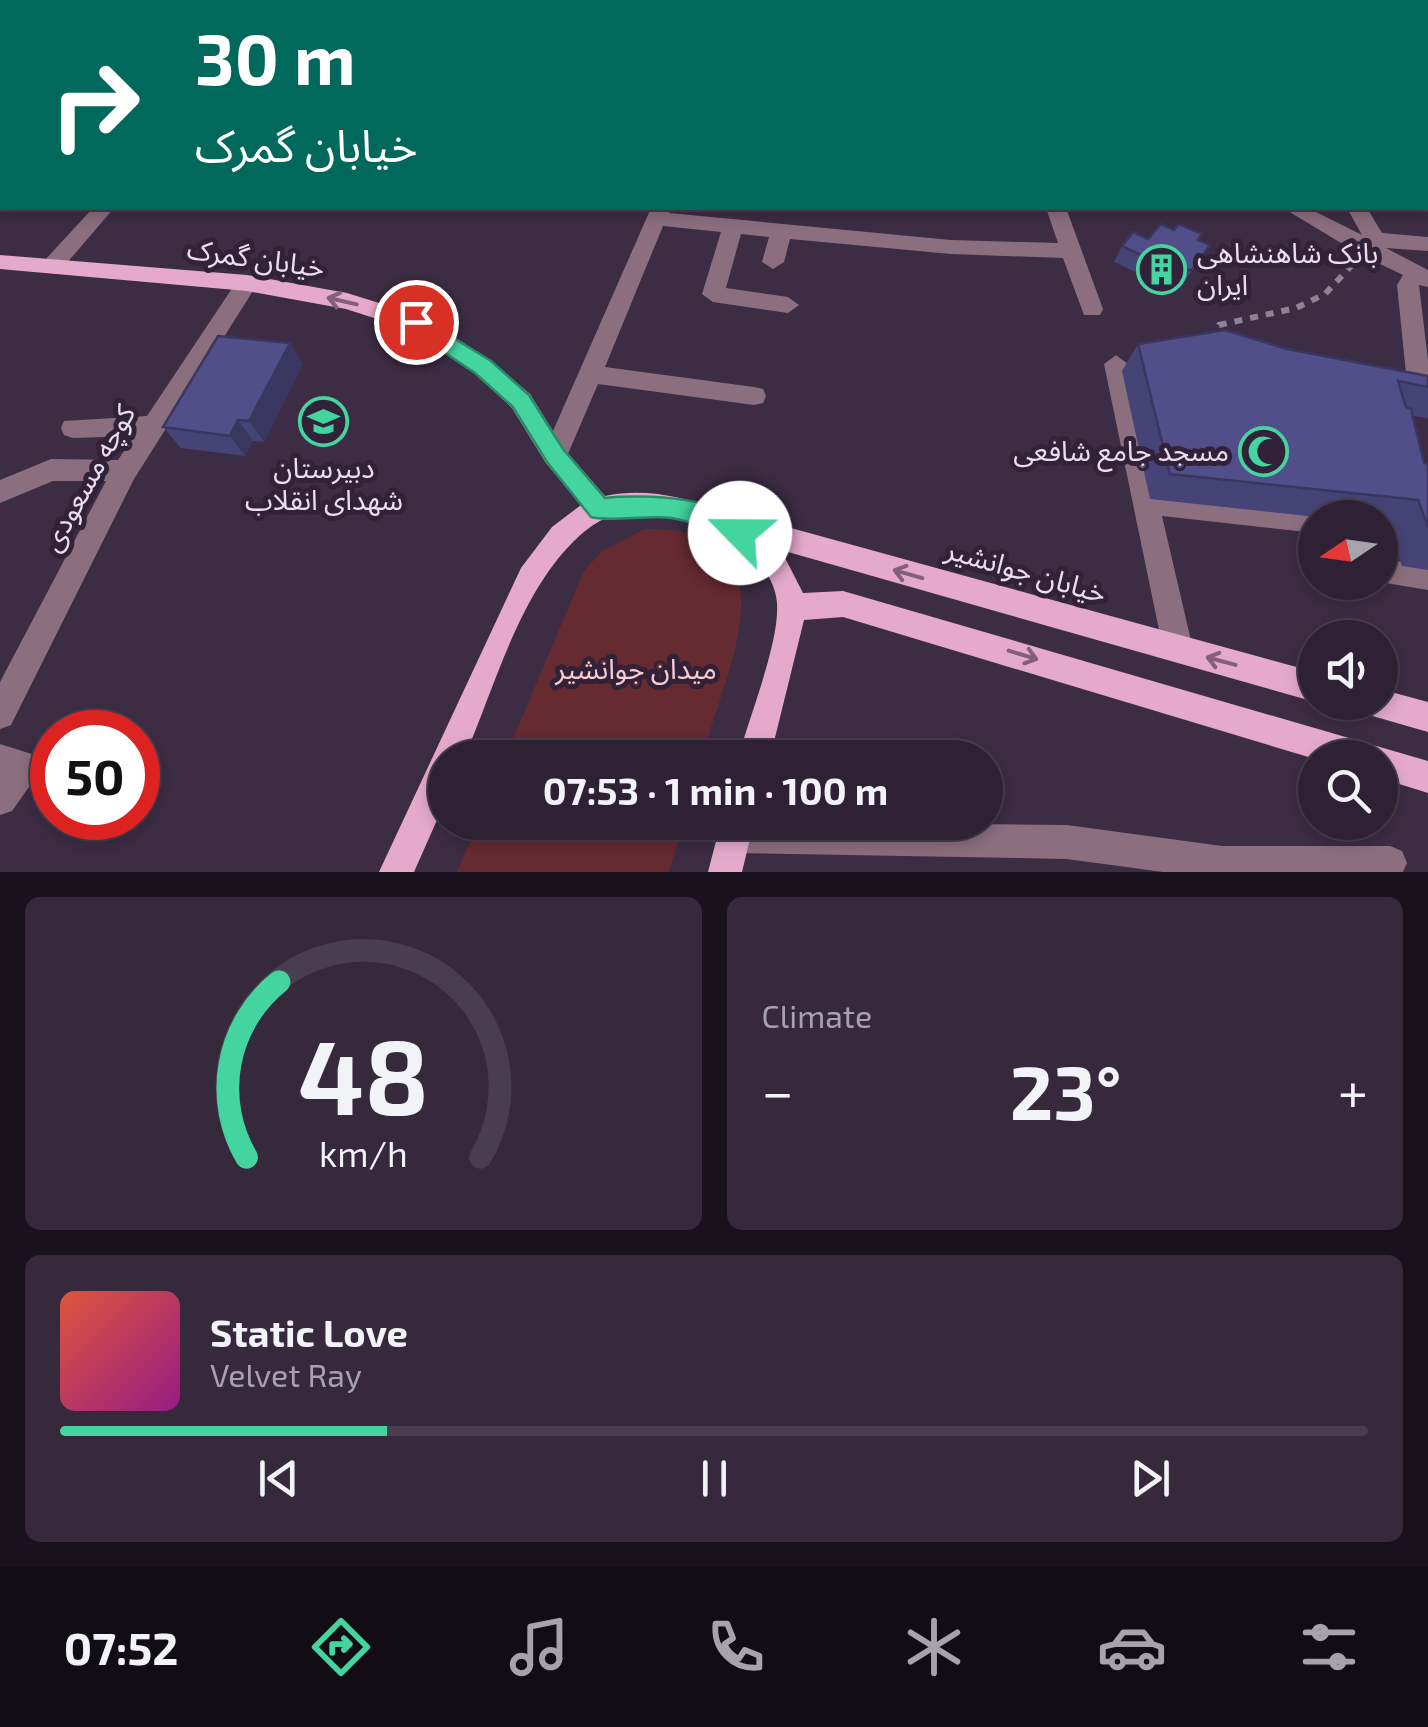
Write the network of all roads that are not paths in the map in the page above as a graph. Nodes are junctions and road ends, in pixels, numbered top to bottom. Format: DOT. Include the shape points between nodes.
graph roads {
  1 [pos="102,210"];
  2 [pos="1057,210"];
  3 [pos="1297,210"];
  4 [pos="1359,210"];
  5 [pos="659,214"];
  6 [pos="733,227"];
  7 [pos="781,232"];
  8 [pos="1428,244"];
  9 [pos="1372,245"];
  10 [pos="1072,250"];
  11 [pos="0,262"];
  12 [pos="772,262"];
  13 [pos="52,266"];
  14 [pos="1422,276"];
  15 [pos="248,283"];
  16 [pos="788,305"];
  17 [pos="1092,310"];
  18 [pos="1116,364"];
  19 [pos="590,374"];
  20 [pos="754,396"];
  21 [pos="1421,403"];
  22 [pos="152,426"];
  23 [pos="73,428"];
  24 [pos="555,456"];
  25 [pos="124,471"];
  26 [pos="0,492"];
  27 [pos="1146,503"];
  28 [pos="600,509"];
  29 [pos="1298,519"];
  30 [pos="718,520"];
  31 [pos="1398,574"];
  32 [pos="1428,578"];
  33 [pos="792,607"];
  34 [pos="1178,649"];
  35 [pos="1298,681"];
  36 [pos="1398,709"];
  37 [pos="0,714"];
  38 [pos="1428,718"];
  39 [pos="456,740"];
  40 [pos="759,740"];
  41 [pos="1303,740"];
  42 [pos="14,763"];
  43 [pos="1398,768"];
  44 [pos="1428,777"];
  45 [pos="0,799"];
  46 [pos="428,802"];
  47 [pos="734,840"];
  48 [pos="1003,840"];
  49 [pos="1390,862"];
  50 [pos="396,872"];
  51 [pos="726,872"];
  1 -- 13 [label="street"];
  2 -- 10 [label="street"];
  3 -- 9 [label="street"];
  4 -- 9 [label="street"];
  5 -- 6 [label="street"];
  5 -- 19 [label="street"];
  6 -- 7 [label="street"];
  6 -- 16 [label="street" via="713,294"];
  7 -- 10 [label="street"];
  7 -- 12 [label="street"];
  8 -- 9 [label="street"];
  9 -- 14 [label="street"];
  10 -- 17 [label="street"];
  11 -- 13 [label="main road, خیابان گمرک"];
  13 -- 15 [label="main road, خیابان گمرک"];
  14 -- 21 [label="street" via="1408,285"];
  15 -- 22 [label="street, کوچه مسعودی"];
  24 -- 15 [label="main road, خیابان گمرک, one-way" via="521,401 416,322"];
  18 -- 27 [label="street"];
  19 -- 20 [label="street"];
  19 -- 24 [label="street"];
  22 -- 23 [label="street"];
  22 -- 25 [label="street, کوچه مسعودی"];
  24 -- 28 [label="main road, خیابان گمرک"];
  25 -- 26 [label="street" via="51,470"];
  25 -- 37 [label="street, کوچه مسعودی"];
  27 -- 29 [label="street"];
  27 -- 34 [label="street"];
  28 -- 30 [label="main road" via="637,504"];
  28 -- 39 [label="main road" via="560,536 527,585"];
  30 -- 33 [label="main road" via="762,546 782,573"];
  34 -- 30 [label="main road, خیابان جوانشیر, one-way"];
  31 -- 32 [label="street"];
  33 -- 40 [label="main road"];
  33 -- 41 [label="main road, one-way" via="844,604"];
  35 -- 34 [label="main road, خیابان جوانشیر, one-way"];
  36 -- 38 [label="main road"];
  42 -- 45 [label="street"];
  43 -- 44 [label="main road"];
  46 -- 50 [label="main road"];
  47 -- 51 [label="main road"];
  48 -- 49 [label="street" via="1222,862"];
}
